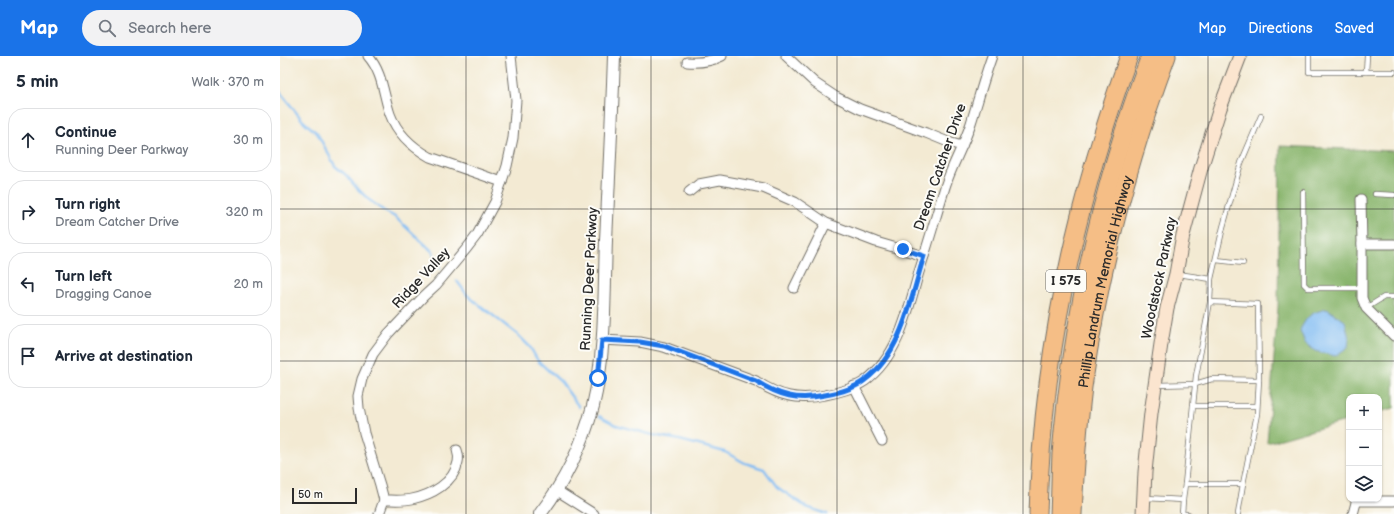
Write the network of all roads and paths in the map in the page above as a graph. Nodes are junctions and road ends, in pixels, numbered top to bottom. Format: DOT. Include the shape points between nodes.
graph roads {
  1 [pos="368,56"];
  2 [pos="511,56"];
  3 [pos="614,56"];
  4 [pos="722,56"];
  5 [pos="786,56"];
  6 [pos="992,56"];
  7 [pos="1129,56"];
  8 [pos="1150,56"];
  9 [pos="1167,56"];
  10 [pos="1240,56"];
  11 [pos="1309,56"];
  12 [pos="1367,56"];
  13 [pos="687,62"];
  14 [pos="1366,72"];
  15 [pos="1394,72"];
  16 [pos="1261,116"];
  17 [pos="962,146"];
  18 [pos="502,182"];
  19 [pos="689,192"];
  20 [pos="1303,192"];
  21 [pos="1375,194"];
  22 [pos="1394,194"];
  23 [pos="1361,199"];
  24 [pos="826,223"];
  25 [pos="1362,244"];
  26 [pos="1394,244"];
  27 [pos="924,256"];
  28 [pos="1216,260"];
  29 [pos="1243,264"];
  30 [pos="1176,274"];
  31 [pos="1211,279"];
  32 [pos="794,288"];
  33 [pos="1362,288"];
  34 [pos="1394,297"];
  35 [pos="1210,302"];
  36 [pos="1366,308"];
  37 [pos="1394,336"];
  38 [pos="602,340"];
  39 [pos="1259,380"];
  40 [pos="1195,384"];
  41 [pos="1156,385"];
  42 [pos="854,386"];
  43 [pos="1193,406"];
  44 [pos="1257,406"];
  45 [pos="882,441"];
  46 [pos="457,450"];
  47 [pos="1185,484"];
  48 [pos="1243,484"];
  49 [pos="556,490"];
  50 [pos="1144,498"];
  51 [pos="384,500"];
  52 [pos="1183,500"];
  53 [pos="1382,501"];
  54 [pos="1394,501"];
  55 [pos="1356,502"];
  56 [pos="379,514"];
  57 [pos="540,514"];
  58 [pos="594,514"];
  59 [pos="1038,514"];
  60 [pos="1059,514"];
  61 [pos="1073,514"];
  62 [pos="1143,514"];
  63 [pos="1182,514"];
  64 [pos="1188,514"];
  65 [pos="1238,514"];
  66 [pos="1354,514"];
  1 -- 18 [label="street" via="376,66 390,115 410,143 430,157"];
  2 -- 18 [label="street, Ridge Valley" via="515,124"];
  3 -- 38 [label="street, Running Deer Parkway"];
  4 -- 13 [label="street" via="700,63"];
  5 -- 17 [label="street" via="815,83 848,103"];
  6 -- 17 [label="street, Dream Catcher Drive"];
  7 -- 59 [label="highway, I 575" via="1089,181 1060,312 1049,378"];
  8 -- 60 [label="highway" via="1109,181 1084,289 1067,398 1061,454"];
  9 -- 61 [label="highway, Phillip Landrum Memorial Highway / I 575" via="1127,172 1104,269 1084,388 1077,444"];
  10 -- 30 [label="main road, Woodstock Parkway" via="1201,168 1183,235"];
  11 -- 14 [label="lane" via="1309,72"];
  12 -- 14 [label="lane"];
  14 -- 15 [label="lane"];
  16 -- 28 [label="lane" via="1241,163"];
  17 -- 27 [label="street, Dream Catcher Drive" via="947,181"];
  18 -- 51 [label="street, Ridge Valley" via="477,236 440,280 388,334 368,364 358,396 359,408"];
  19 -- 24 [label="street" via="699,184 720,180 763,188 795,202"];
  20 -- 33 [label="lane" via="1304,284 1308,288"];
  21 -- 22 [label="lane"];
  23 -- 25 [label="street"];
  24 -- 27 [label="street" via="876,242"];
  24 -- 32 [label="street"];
  25 -- 26 [label="street"];
  25 -- 33 [label="street"];
  27 -- 42 [label="street, Dream Catcher Drive" via="896,342 874,373 864,382"];
  28 -- 29 [label="lane"];
  28 -- 31 [label="lane"];
  30 -- 31 [label="lane"];
  30 -- 41 [label="main road, Woodstock Parkway" via="1162,336"];
  31 -- 35 [label="lane"];
  33 -- 36 [label="street"];
  34 -- 36 [label="lane" via="1384,297"];
  35 -- 39 [label="lane" via="1258,304"];
  35 -- 40 [label="lane"];
  36 -- 37 [label="street"];
  38 -- 42 [label="street, Dream Catcher Drive" via="664,346 791,397 817,397"];
  38 -- 49 [label="street, Running Deer Parkway" via="590,416 575,454"];
  39 -- 40 [label="lane" via="1212,380"];
  39 -- 44 [label="lane"];
  40 -- 41 [label="lane"];
  40 -- 43 [label="lane"];
  41 -- 50 [label="main road, Woodstock Parkway" via="1147,444"];
  42 -- 45 [label="street"];
  43 -- 44 [label="lane"];
  43 -- 47 [label="lane"];
  44 -- 48 [label="lane"];
  46 -- 51 [label="street" via="458,462 445,484 411,500"];
  47 -- 48 [label="lane"];
  47 -- 52 [label="lane"];
  48 -- 65 [label="lane"];
  49 -- 57 [label="street, Running Deer Parkway"];
  49 -- 58 [label="street"];
  50 -- 52 [label="lane"];
  50 -- 62 [label="main road, Woodstock Parkway"];
  51 -- 56 [label="street"];
  52 -- 63 [label="lane"];
  53 -- 54 [label="street"];
  55 -- 66 [label="street"];
  63 -- 64 [label="lane"];
}
